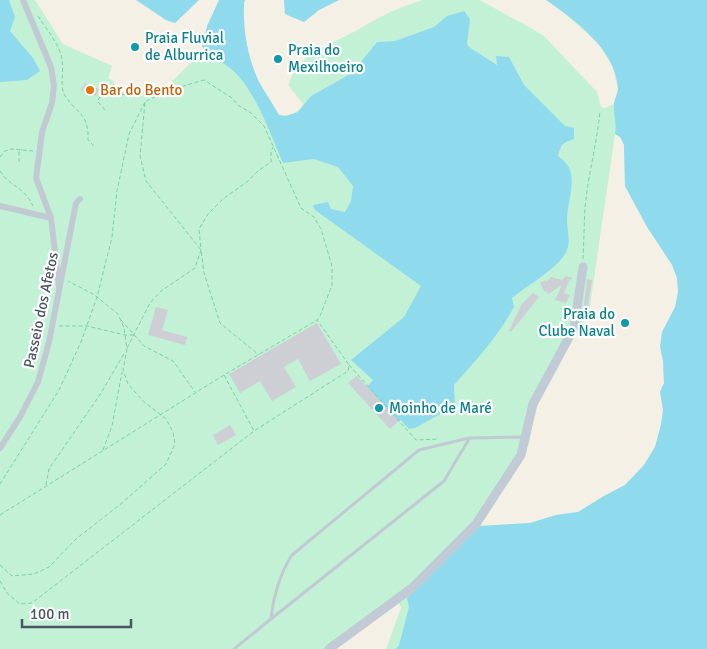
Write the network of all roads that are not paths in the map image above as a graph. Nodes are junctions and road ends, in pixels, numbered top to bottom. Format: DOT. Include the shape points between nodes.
graph roads {
  1 [pos="23,0"];
  2 [pos="80,199"];
  3 [pos="0,206"];
  4 [pos="51,218"];
  5 [pos="583,267"];
  6 [pos="59,286"];
  7 [pos="525,437"];
  8 [pos="470,438"];
  9 [pos="0,448"];
  10 [pos="271,619"];
  11 [pos="234,649"];
  12 [pos="329,649"];
  1 -- 4 [label="street" via="51,67 54,85 52,103 42,132 36,178"];
  2 -- 6 [label="street, Passeio dos Afetos" via="76,203"];
  3 -- 4 [label="street"];
  4 -- 6 [label="street"];
  5 -- 7 [label="street" via="574,328 533,404"];
  6 -- 9 [label="street, Passeio dos Afetos" via="38,382"];
  7 -- 8 [label="lane"];
  7 -- 12 [label="street" via="521,455 476,524 412,588"];
  8 -- 10 [label="lane" via="444,481"];
  8 -- 10 [label="lane" via="419,450 292,555 272,606"];
  10 -- 11 [label="lane"];
}
